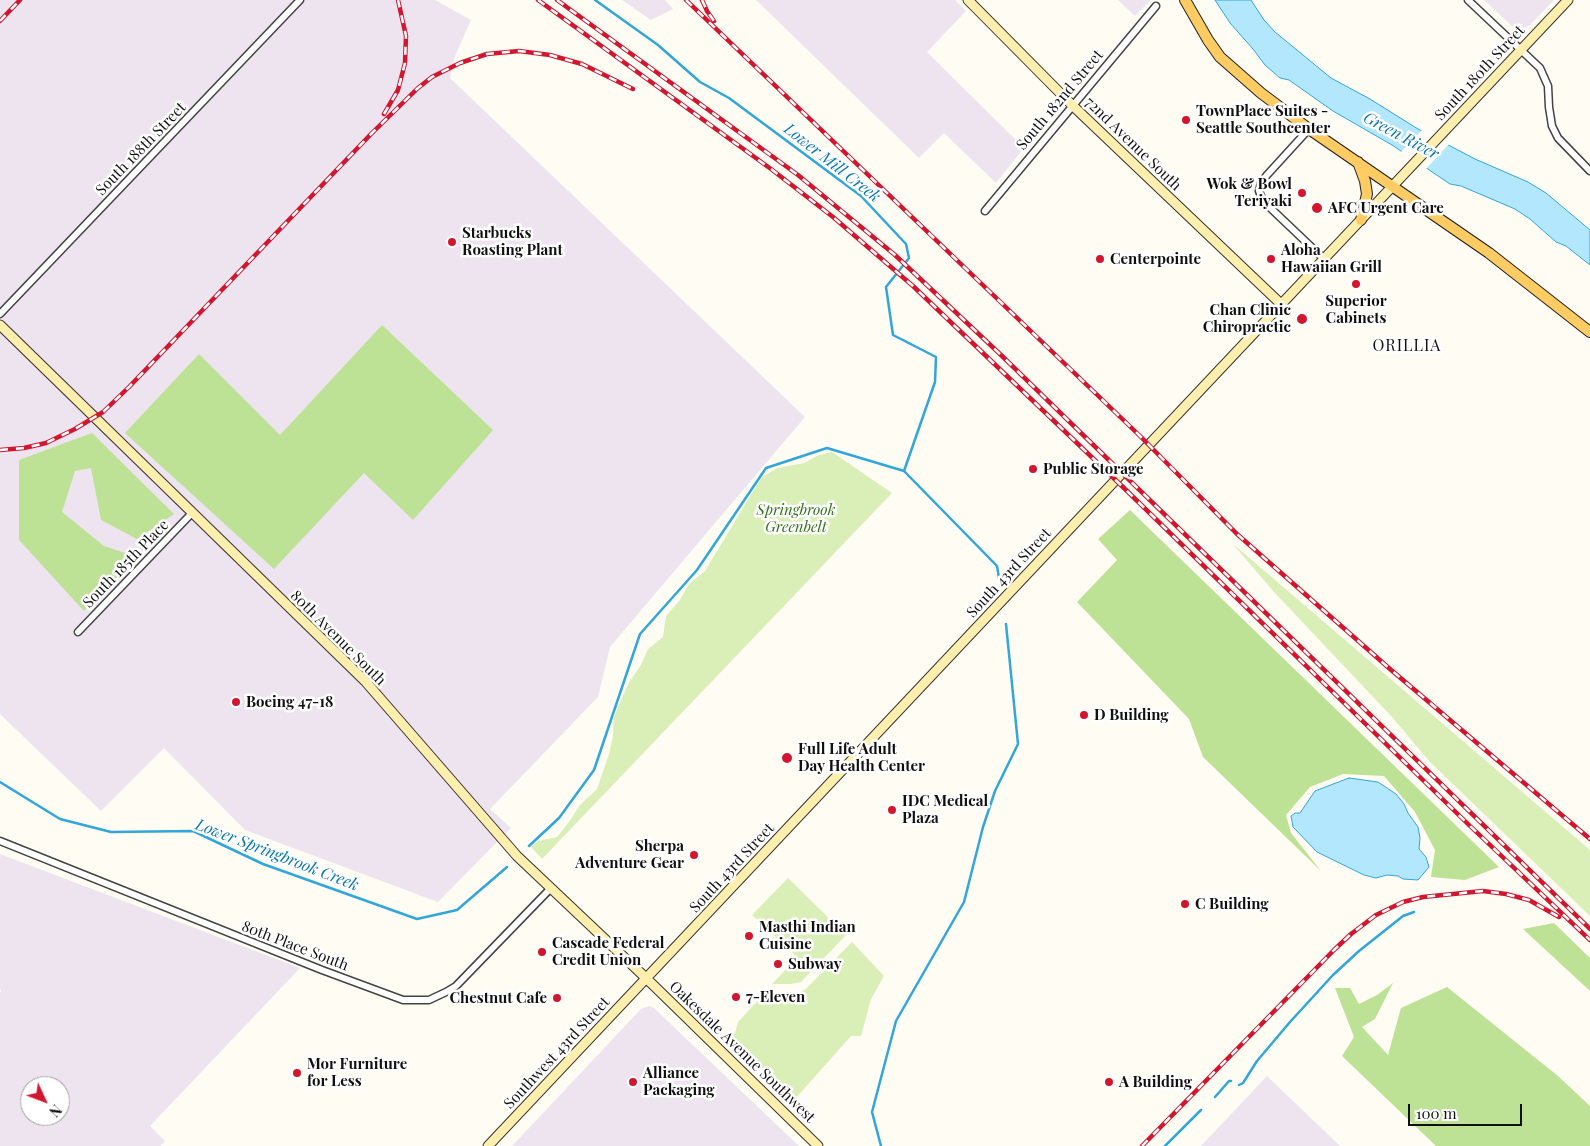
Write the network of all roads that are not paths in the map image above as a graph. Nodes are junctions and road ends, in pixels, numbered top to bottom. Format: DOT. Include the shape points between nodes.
graph roads {
  1 [pos="300,0"];
  2 [pos="968,0"];
  3 [pos="1185,0"];
  4 [pos="1468,0"];
  5 [pos="1568,0"];
  6 [pos="1156,6"];
  7 [pos="1521,49"];
  8 [pos="1072,105"];
  9 [pos="1308,130"];
  10 [pos="1357,161"];
  11 [pos="1590,171"];
  12 [pos="1392,186"];
  13 [pos="985,211"];
  14 [pos="1361,220"];
  15 [pos="1324,259"];
  16 [pos="1282,305"];
  17 [pos="0,314"];
  18 [pos="0,325"];
  19 [pos="1590,332"];
  20 [pos="192,513"];
  21 [pos="78,632"];
  22 [pos="0,841"];
  23 [pos="551,888"];
  24 [pos="647,979"];
  25 [pos="488,1146"];
  26 [pos="818,1146"];
  1 -- 17 [label="street, South 188th Street"];
  2 -- 8 [label="street, 72nd Avenue South"];
  3 -- 9 [label="main road" via="1220,57"];
  4 -- 7 [label="street"];
  5 -- 7 [label="street, South 180th Street"];
  6 -- 8 [label="street, South 182nd Street"];
  7 -- 11 [label="street" via="1546,77 1552,126 1558,138"];
  7 -- 12 [label="street, South 180th Street"];
  8 -- 13 [label="street, South 182nd Street"];
  8 -- 16 [label="street, 72nd Avenue South"];
  9 -- 10 [label="main road"];
  9 -- 15 [label="street" via="1267,175 1259,191 1263,202"];
  10 -- 12 [label="main road"];
  10 -- 14 [label="main road" via="1367,194"];
  12 -- 14 [label="street, South 43rd Street"];
  12 -- 19 [label="main road" via="1489,253"];
  14 -- 15 [label="street, South 43rd Street"];
  15 -- 16 [label="street, South 43rd Street"];
  16 -- 24 [label="street, South 43rd Street"];
  18 -- 20 [label="street, 80th Avenue South"];
  20 -- 21 [label="street, South 185th Place"];
  20 -- 23 [label="street, 80th Avenue South" via="365,681 490,826"];
  22 -- 23 [label="street, 80th Place South" via="403,1000 428,1000 456,986"];
  23 -- 24 [label="street, 80th Avenue South"];
  24 -- 25 [label="street, Southwest 43rd Street"];
  24 -- 26 [label="street, Oakesdale Avenue Southwest"];
}
